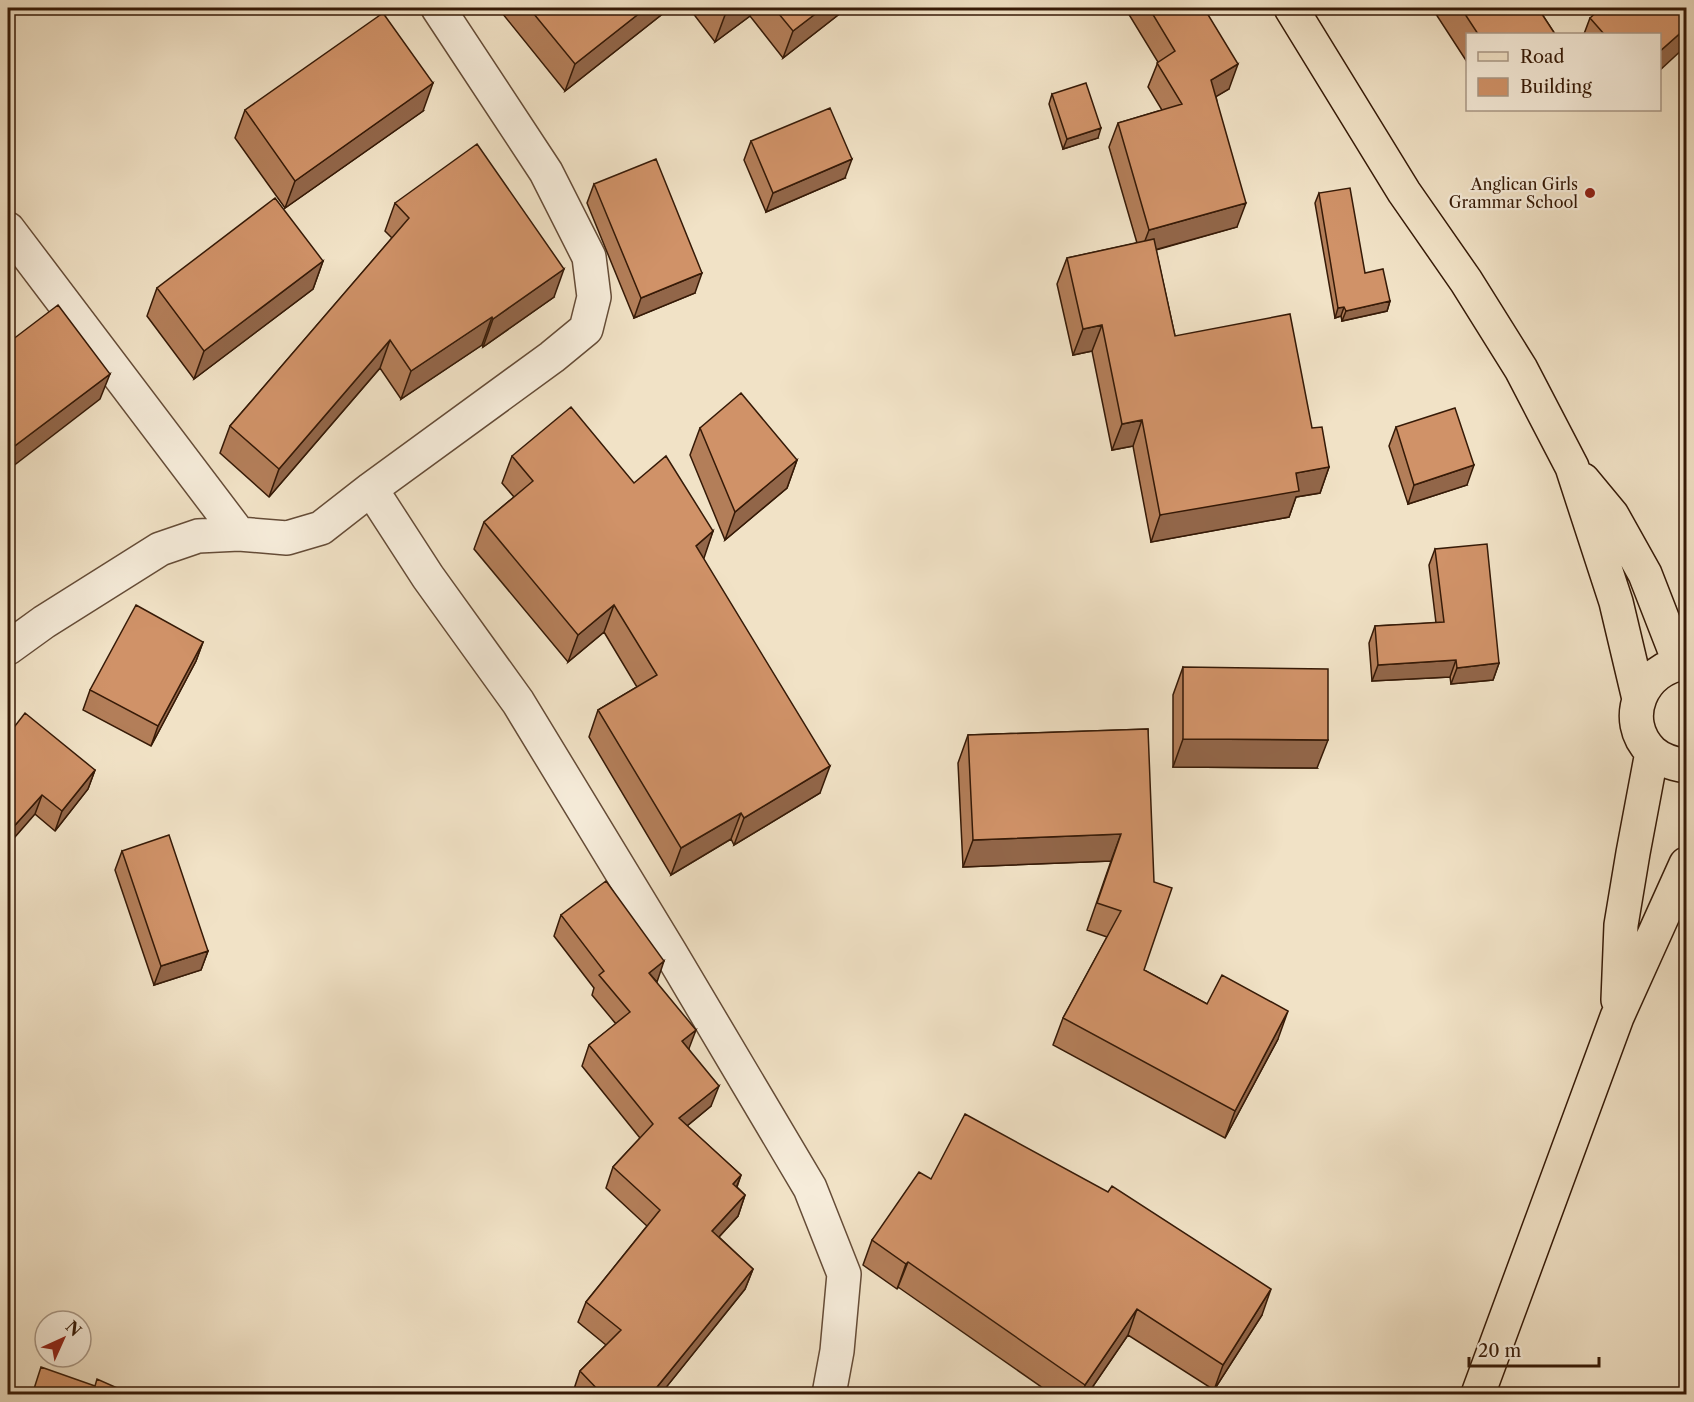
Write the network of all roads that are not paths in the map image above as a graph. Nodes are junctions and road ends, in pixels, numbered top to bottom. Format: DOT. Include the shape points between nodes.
graph roads {
  1 [pos="438,8"];
  2 [pos="1291,8"];
  3 [pos="8,229"];
  4 [pos="1572,467"];
  5 [pos="371,489"];
  6 [pos="238,534"];
  7 [pos="8,648"];
  8 [pos="1683,664"];
  9 [pos="1639,699"];
  10 [pos="1652,752"];
  11 [pos="1686,766"];
  12 [pos="1686,864"];
  13 [pos="1617,1017"];
  14 [pos="829,1395"];
  15 [pos="1478,1395"];
  1 -- 5 [label="street" via="546,172 589,257 594,297 586,329"];
  2 -- 4 [label="main road" via="1404,192 1521,369"];
  3 -- 6 [label="street"];
  4 -- 8 [label="main road" via="1612,515 1640,564"];
  4 -- 9 [label="main road" via="1616,602"];
  5 -- 6 [label="street" via="321,528 287,538"];
  5 -- 14 [label="street" via="428,577 518,702 810,1188 844,1274"];
  6 -- 7 [label="street" via="198,536 160,549"];
  8 -- 9 [label="main road" via="1662,670 1647,682"];
  9 -- 10 [label="main road" via="1636,718"];
  10 -- 11 [label="main road" via="1669,763"];
  10 -- 13 [label="main road" via="1621,925"];
  12 -- 13 [label="main road"];
  13 -- 15 [label="main road"];
}
